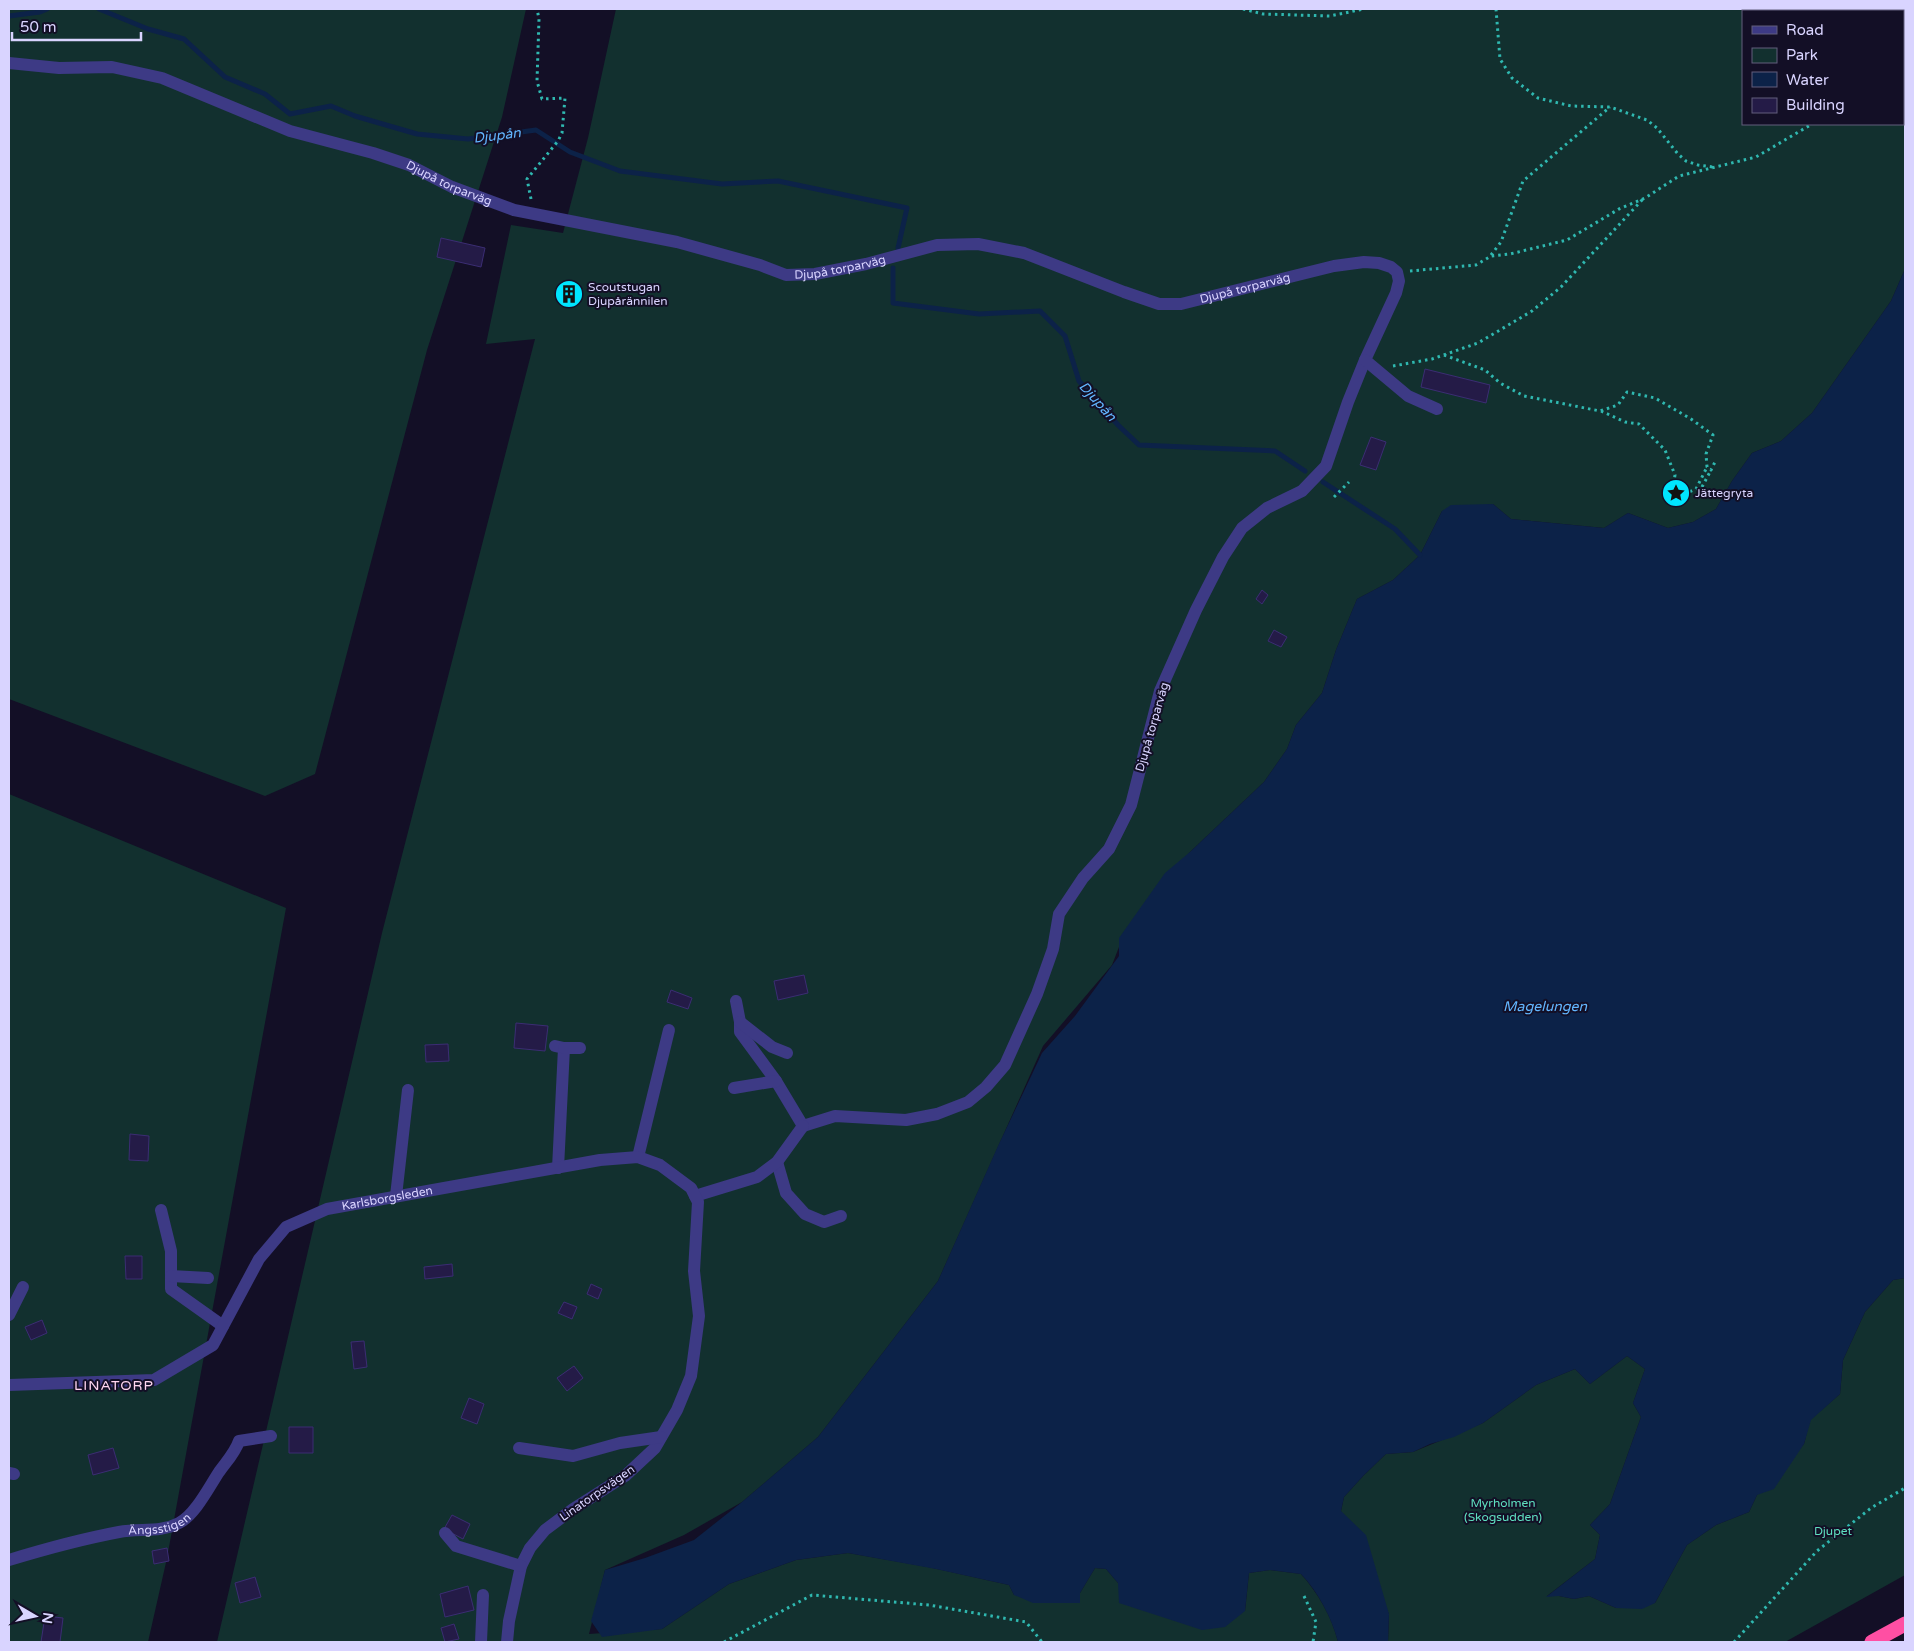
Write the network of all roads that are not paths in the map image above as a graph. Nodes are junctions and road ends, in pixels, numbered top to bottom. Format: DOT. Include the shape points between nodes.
graph roads {
  1 [pos="9,63"];
  2 [pos="1367,362"];
  3 [pos="1437,409"];
  4 [pos="736,1001"];
  5 [pos="740,1022"];
  6 [pos="668,1030"];
  7 [pos="580,1048"];
  8 [pos="787,1053"];
  9 [pos="776,1081"];
  10 [pos="734,1088"];
  11 [pos="408,1090"];
  12 [pos="803,1126"];
  13 [pos="638,1157"];
  14 [pos="777,1162"];
  15 [pos="558,1168"];
  16 [pos="396,1196"];
  17 [pos="695,1196"];
  18 [pos="161,1210"];
  19 [pos="841,1216"];
  20 [pos="171,1276"];
  21 [pos="208,1278"];
  22 [pos="23,1287"];
  23 [pos="9,1315"];
  24 [pos="223,1326"];
  25 [pos="9,1385"];
  26 [pos="270,1436"];
  27 [pos="661,1437"];
  28 [pos="519,1448"];
  29 [pos="445,1533"];
  30 [pos="9,1560"];
  31 [pos="520,1566"];
  32 [pos="483,1595"];
  33 [pos="1905,1624"];
  34 [pos="481,1642"];
  35 [pos="507,1642"];
  36 [pos="1872,1642"];
  1 -- 2 [label="street, Djupå torparväg" via="59,68 112,67 162,78 290,131 408,165 452,187 514,210 677,242 786,275 815,274 866,264 937,245 978,244 1024,252 1159,304 1182,304 1334,266 1379,263 1397,272 1399,281"];
  2 -- 3 [label="street" via="1408,396"];
  2 -- 12 [label="street, Djupå torparväg" via="1326,466 1302,491 1267,508 1242,528 1223,557 1160,691 1131,805 1109,849 1083,878 1059,914 1047,967 1005,1065 968,1102 937,1114 906,1120 835,1116"];
  4 -- 5 [label="street"];
  5 -- 8 [label="street" via="772,1047"];
  5 -- 9 [label="street" via="740,1032"];
  6 -- 13 [label="street"];
  7 -- 15 [label="street" via="559,1047"];
  9 -- 10 [label="street"];
  9 -- 12 [label="street"];
  11 -- 16 [label="street"];
  12 -- 14 [label="street"];
  13 -- 15 [label="street, Karlsborgsleden"];
  13 -- 17 [label="street, Karlsborgsleden" via="660,1165 680,1178"];
  14 -- 17 [label="street" via="757,1177"];
  14 -- 19 [label="street" via="786,1193 805,1214 824,1222"];
  15 -- 16 [label="street, Karlsborgsleden"];
  16 -- 24 [label="street, Karlsborgsleden" via="327,1209 286,1228 259,1259"];
  17 -- 27 [label="street, Linatorpsvägen" via="698,1218 694,1270 700,1316 691,1376"];
  18 -- 20 [label="street" via="171,1251"];
  20 -- 21 [label="street"];
  20 -- 24 [label="street" via="171,1289"];
  22 -- 23 [label="street"];
  24 -- 25 [label="street, Karlsborgsleden" via="213,1345 154,1380"];
  26 -- 30 [label="street, Ängsstigen" via="239,1441 201,1500 182,1522 165,1529 122,1531 64,1543"];
  27 -- 28 [label="street" via="620,1443 573,1456"];
  27 -- 31 [label="street, Linatorpsvägen" via="655,1448 625,1476 546,1530"];
  29 -- 31 [label="street" via="456,1546"];
  31 -- 35 [label="street, Linatorpsvägen"];
  32 -- 34 [label="street"];
  33 -- 36 [label="highway"];
}
